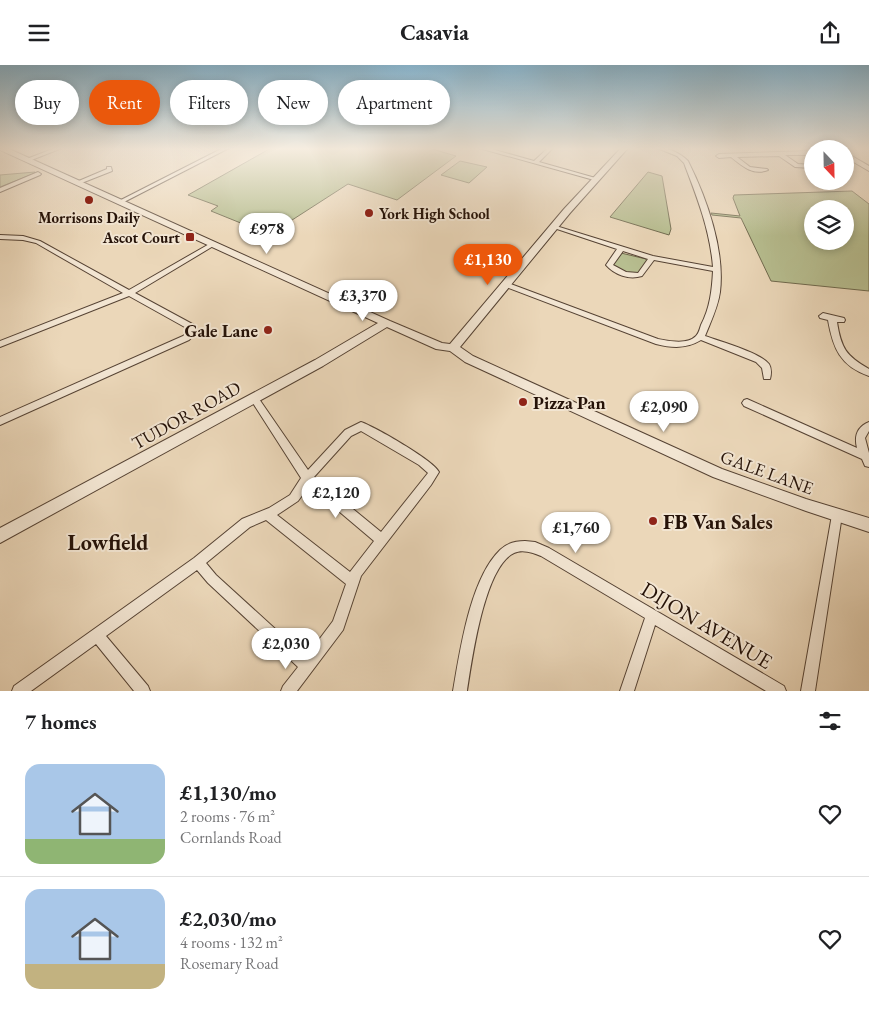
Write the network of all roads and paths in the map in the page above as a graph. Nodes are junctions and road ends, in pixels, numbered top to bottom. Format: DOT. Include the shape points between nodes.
graph roads {
  1 [pos="30,177"];
  2 [pos="64,177"];
  3 [pos="92,177"];
  4 [pos="169,177"];
  5 [pos="589,177"];
  6 [pos="691,177"];
  7 [pos="596,179"];
  8 [pos="77,183"];
  9 [pos="0,189"];
  10 [pos="120,202"];
  11 [pos="554,227"];
  12 [pos="0,237"];
  13 [pos="213,244"];
  14 [pos="621,249"];
  15 [pos="652,258"];
  16 [pos="718,270"];
  17 [pos="505,285"];
  18 [pos="129,293"];
  19 [pos="823,316"];
  20 [pos="832,318"];
  21 [pos="841,320"];
  22 [pos="386,323"];
  23 [pos="700,337"];
  24 [pos="0,344"];
  25 [pos="452,348"];
  26 [pos="869,373"];
  27 [pos="767,377"];
  28 [pos="254,398"];
  29 [pos="747,403"];
  30 [pos="0,421"];
  31 [pos="869,426"];
  32 [pos="867,459"];
  33 [pos="307,478"];
  34 [pos="268,515"];
  35 [pos="836,515"];
  36 [pos="869,525"];
  37 [pos="0,536"];
  38 [pos="381,539"];
  39 [pos="198,562"];
  40 [pos="353,582"];
  41 [pos="652,615"];
  42 [pos="97,635"];
  43 [pos="307,667"];
  44 [pos="19,691"];
  45 [pos="143,691"];
  46 [pos="288,691"];
  47 [pos="460,691"];
  48 [pos="627,691"];
  49 [pos="779,691"];
  50 [pos="808,691"];
  1 -- 9 [label="street"];
  2 -- 8 [label="street, GALE LANE"];
  3 -- 8 [label="street"];
  4 -- 10 [label="street"];
  5 -- 7 [label="street"];
  6 -- 16 [label="street" via="713,238"];
  7 -- 11 [label="street"];
  8 -- 10 [label="street, GALE LANE"];
  10 -- 13 [label="street, GALE LANE"];
  11 -- 14 [label="street"];
  11 -- 17 [label="street"];
  12 -- 18 [label="street" via="38,242"];
  13 -- 18 [label="street"];
  13 -- 22 [label="street, GALE LANE"];
  14 -- 15 [label="street"];
  14 -- 15 [label="street" via="609,265 632,276 640,275"];
  15 -- 16 [label="street"];
  16 -- 23 [label="street" via="716,293"];
  17 -- 23 [label="street" via="656,341 679,345"];
  17 -- 25 [label="street"];
  18 -- 24 [label="street"];
  18 -- 30 [label="street" via="194,331"];
  19 -- 20 [label="street"];
  20 -- 21 [label="street"];
  20 -- 26 [label="street" via="839,351"];
  22 -- 25 [label="street, GALE LANE"];
  22 -- 28 [label="street, TUDOR ROAD"];
  23 -- 27 [label="street" via="760,360 766,367"];
  25 -- 35 [label="street, GALE LANE" via="469,359 718,473"];
  28 -- 33 [label="street"];
  28 -- 37 [label="street, TUDOR ROAD"];
  29 -- 32 [label="street"];
  31 -- 32 [label="street" via="859,435"];
  33 -- 34 [label="street" via="294,498"];
  33 -- 38 [label="street"];
  33 -- 38 [label="street" via="348,433 361,426 423,462 434,472"];
  34 -- 39 [label="street" via="246,523"];
  34 -- 40 [label="street"];
  35 -- 36 [label="street, GALE LANE"];
  35 -- 50 [label="street"];
  38 -- 40 [label="street"];
  39 -- 42 [label="street"];
  39 -- 43 [label="street" via="212,579"];
  40 -- 43 [label="street" via="338,625"];
  41 -- 47 [label="street, DIJON AVENUE" via="536,548 526,545 506,552 493,570 475,615"];
  41 -- 48 [label="street"];
  41 -- 49 [label="street, DIJON AVENUE"];
  42 -- 44 [label="street"];
  42 -- 45 [label="street"];
  43 -- 46 [label="street"];
}
